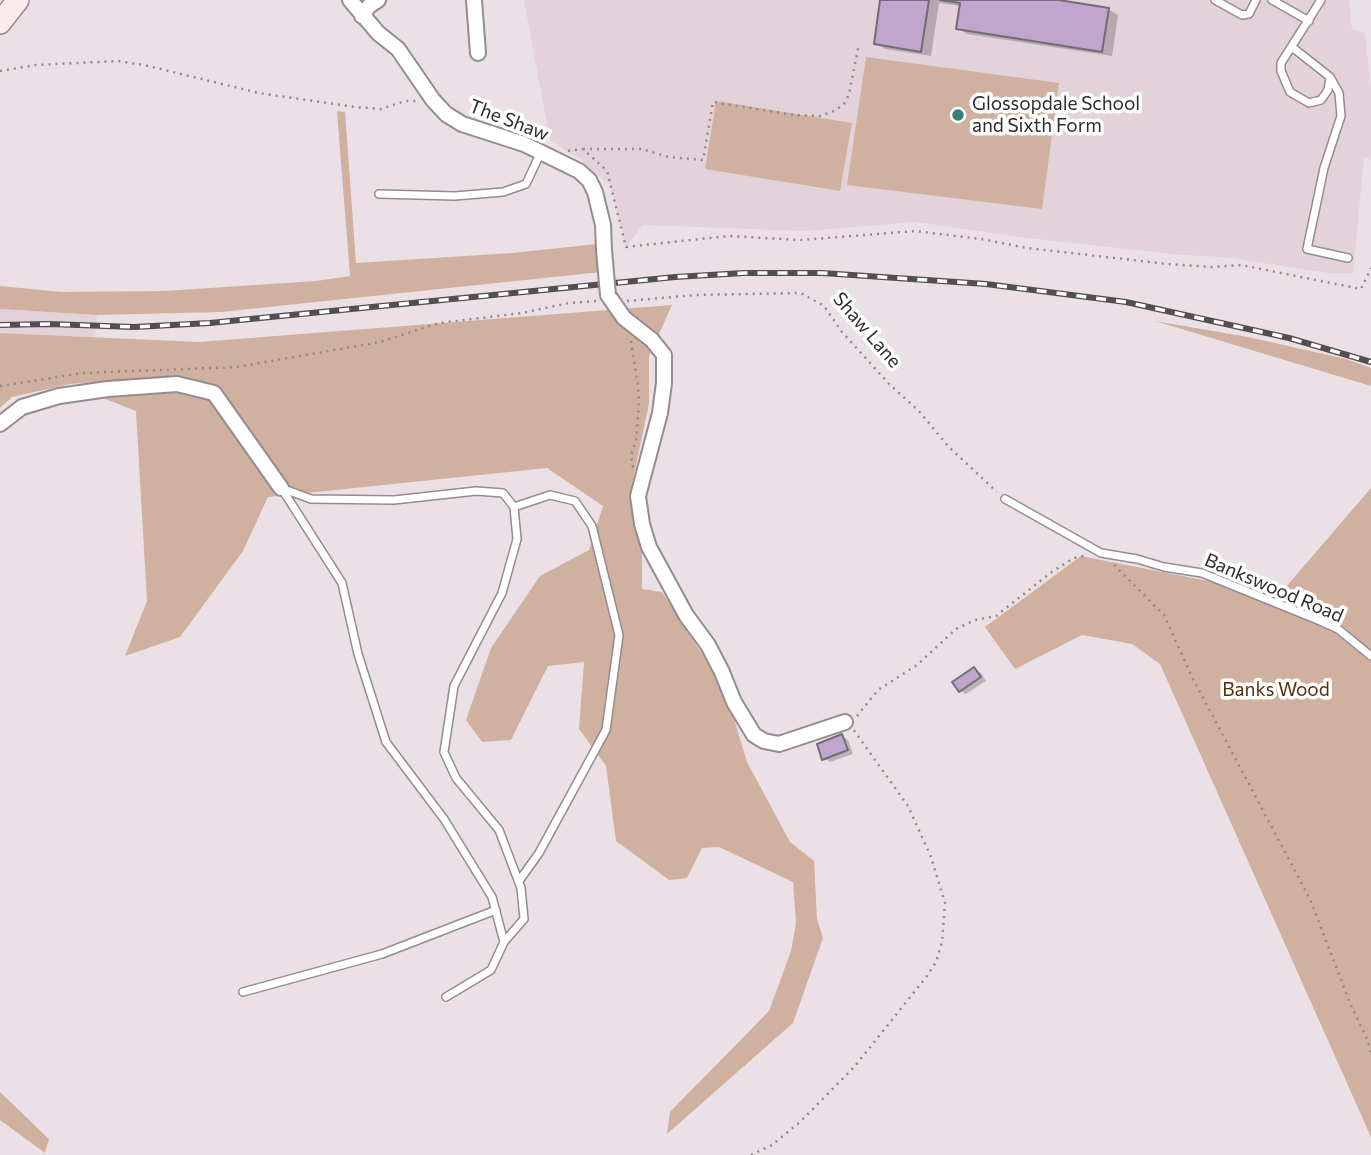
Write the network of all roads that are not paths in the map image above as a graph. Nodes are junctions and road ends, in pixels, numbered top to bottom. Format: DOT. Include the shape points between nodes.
graph roads {
  1 [pos="18,0"];
  2 [pos="350,0"];
  3 [pos="378,0"];
  4 [pos="474,0"];
  5 [pos="1215,0"];
  6 [pos="1256,0"];
  7 [pos="1272,0"];
  8 [pos="1321,0"];
  9 [pos="362,16"];
  10 [pos="1308,21"];
  11 [pos="0,23"];
  12 [pos="1292,47"];
  13 [pos="478,53"];
  14 [pos="1330,77"];
  15 [pos="544,153"];
  16 [pos="379,194"];
  17 [pos="1348,258"];
  18 [pos="0,424"];
  19 [pos="281,488"];
  20 [pos="1005,499"];
  21 [pos="514,507"];
  22 [pos="1371,656"];
  23 [pos="845,722"];
  24 [pos="519,881"];
  25 [pos="496,910"];
  26 [pos="504,942"];
  27 [pos="243,992"];
  28 [pos="446,997"];
  1 -- 11 [label="street"];
  2 -- 9 [label="street, The Shaw"];
  3 -- 9 [label="street"];
  4 -- 13 [label="street"];
  5 -- 6 [label="lane" via="1242,15 1249,14"];
  7 -- 10 [label="lane"];
  8 -- 10 [label="lane"];
  9 -- 15 [label="street, The Shaw" via="398,49 446,114"];
  10 -- 12 [label="lane"];
  12 -- 14 [label="lane"];
  12 -- 14 [label="lane" via="1281,63 1290,92 1308,103 1321,100"];
  14 -- 17 [label="lane" via="1339,93 1341,116 1324,168 1307,249"];
  15 -- 16 [label="lane" via="526,184 503,192"];
  15 -- 23 [label="street, The Shaw, bridge" via="589,180 603,226 611,298 624,318 664,355 660,413 638,496 649,547 713,654 754,735 779,744"];
  18 -- 19 [label="street" via="22,407 59,396 177,384 214,393"];
  19 -- 21 [label="lane" via="310,499 394,500 475,491 503,493"];
  19 -- 25 [label="lane" via="342,583 358,654 386,742 444,819"];
  20 -- 22 [label="lane, Bankswood Road" via="1101,553 1202,573 1338,628"];
  21 -- 24 [label="lane" via="517,539 502,593 454,686 444,752 456,778 499,830"];
  21 -- 24 [label="lane" via="550,495 575,501 592,526 619,635 606,730"];
  24 -- 26 [label="lane" via="524,919"];
  25 -- 26 [label="lane"];
  25 -- 27 [label="lane" via="382,954"];
  26 -- 28 [label="lane" via="491,970"];
}
